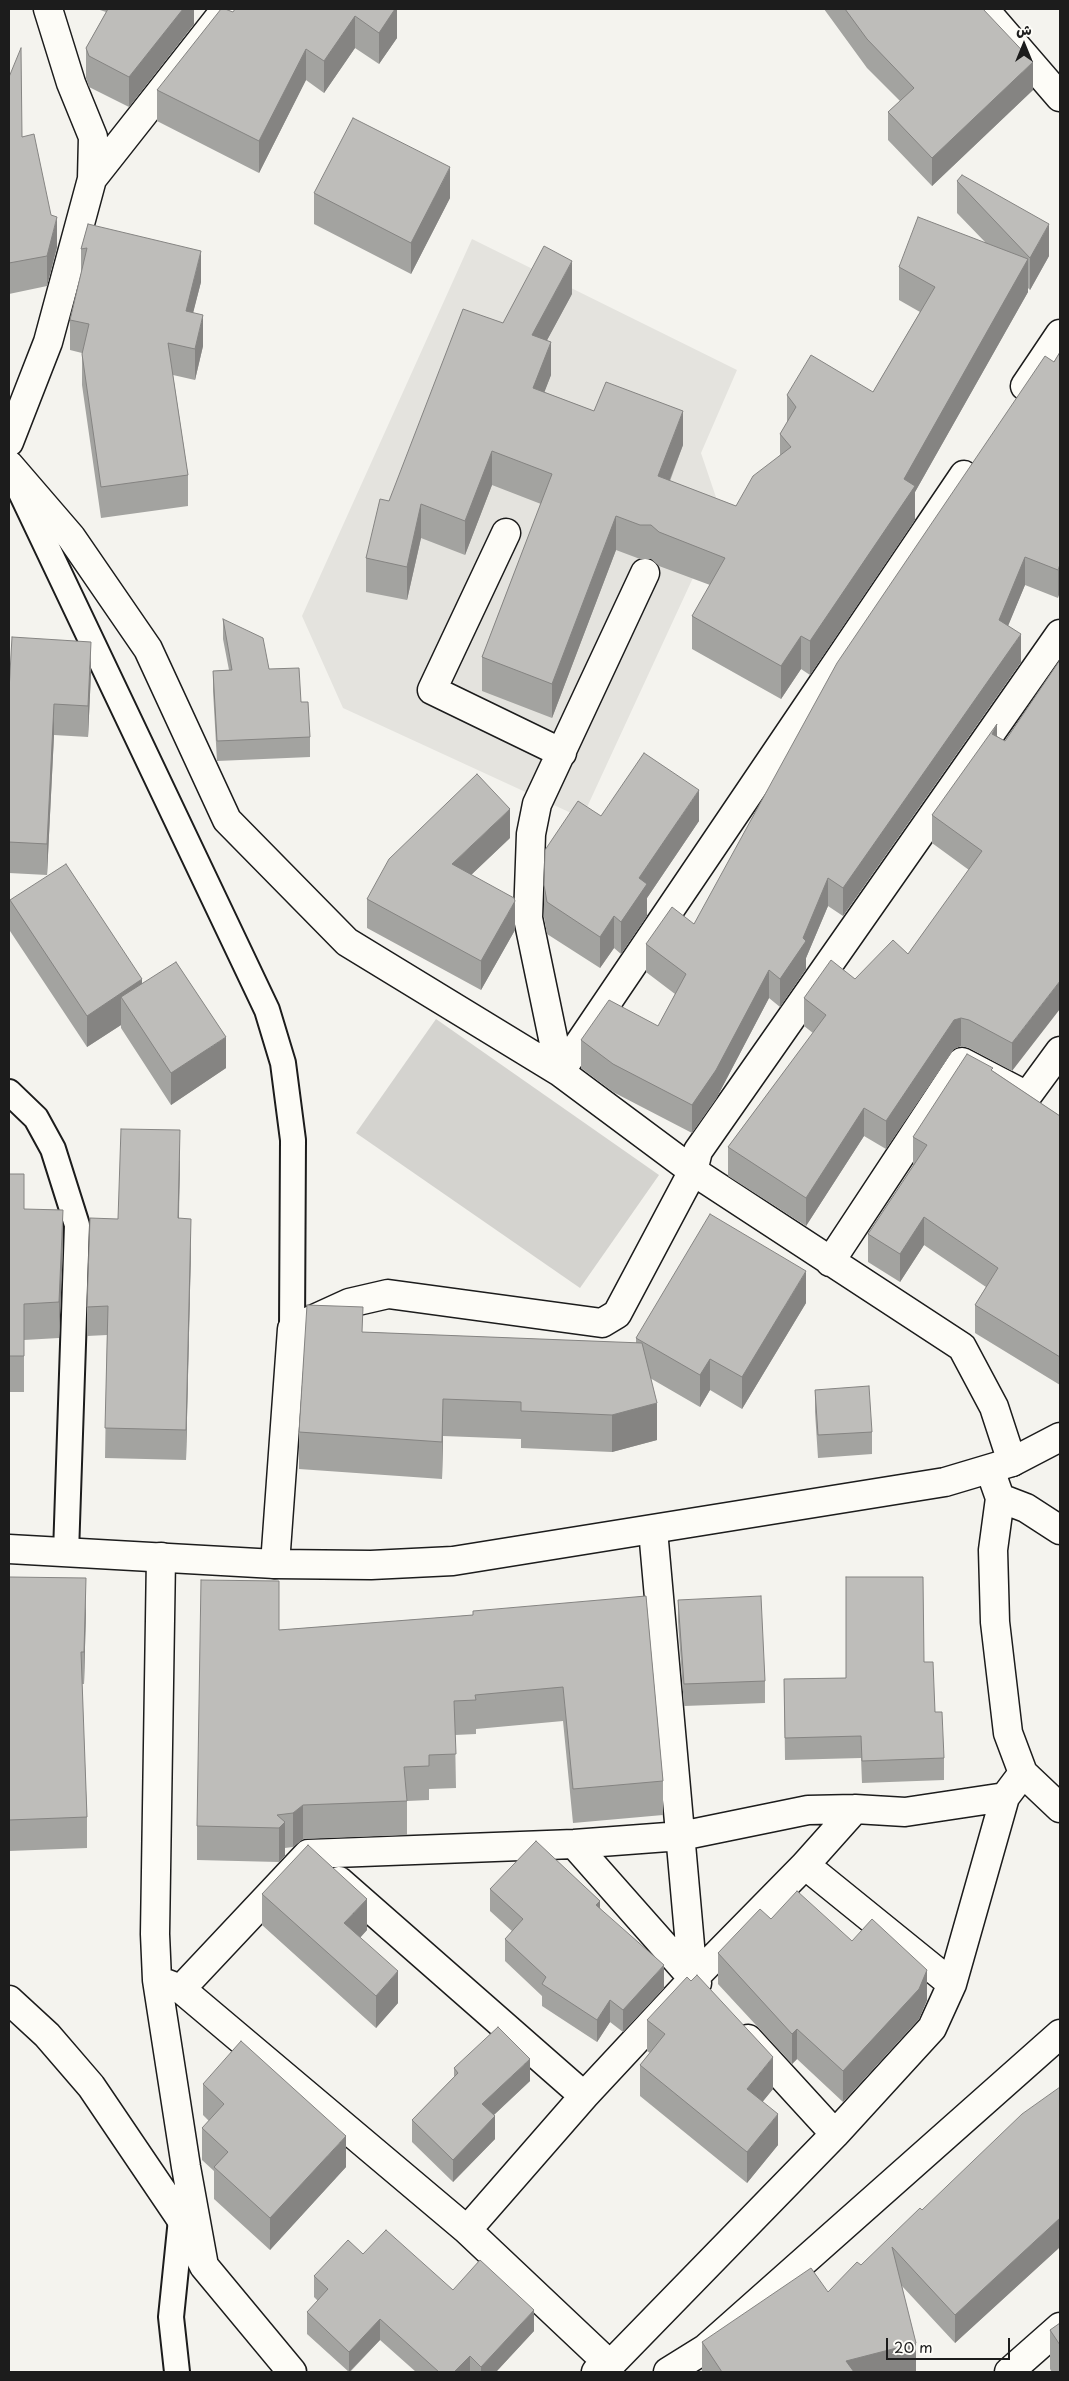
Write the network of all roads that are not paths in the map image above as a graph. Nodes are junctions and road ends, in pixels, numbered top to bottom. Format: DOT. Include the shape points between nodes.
graph roads {
  1 [pos="48,9"];
  2 [pos="226,9"];
  3 [pos="984,9"];
  4 [pos="1060,97"];
  5 [pos="92,179"];
  6 [pos="1060,334"];
  7 [pos="1010,408"];
  8 [pos="9,442"];
  9 [pos="977,457"];
  10 [pos="9,466"];
  11 [pos="506,533"];
  12 [pos="644,573"];
  13 [pos="1060,634"];
  14 [pos="562,752"];
  15 [pos="1060,1051"];
  16 [pos="560,1072"];
  17 [pos="9,1092"];
  18 [pos="693,1171"];
  19 [pos="830,1262"];
  20 [pos="292,1329"];
  21 [pos="1060,1437"];
  22 [pos="1000,1465"];
  23 [pos="1000,1498"];
  24 [pos="653,1530"];
  25 [pos="1060,1530"];
  26 [pos="9,1549"];
  27 [pos="66,1553"];
  28 [pos="160,1557"];
  29 [pos="275,1564"];
  30 [pos="1023,1773"];
  31 [pos="1005,1797"];
  32 [pos="1060,1808"];
  33 [pos="855,1809"];
  34 [pos="681,1836"];
  35 [pos="574,1844"];
  36 [pos="308,1854"];
  37 [pos="805,1865"];
  38 [pos="693,1979"];
  39 [pos="952,1984"];
  40 [pos="169,1985"];
  41 [pos="9,2000"];
  42 [pos="712,2000"];
  43 [pos="732,2021"];
  44 [pos="1060,2034"];
  45 [pos="584,2096"];
  46 [pos="835,2134"];
  47 [pos="181,2219"];
  48 [pos="467,2230"];
  49 [pos="204,2266"];
  50 [pos="1060,2327"];
  51 [pos="603,2368"];
  52 [pos="177,2372"];
  53 [pos="292,2372"];
  54 [pos="668,2372"];
  55 [pos="1009,2372"];
  1 -- 5 [label="street" via="71,83 93,137"];
  2 -- 5 [label="street"];
  3 -- 4 [label="street"];
  5 -- 8 [label="street" via="48,342"];
  6 -- 7 [label="street"];
  9 -- 16 [label="street"];
  10 -- 16 [label="street" via="71,537 148,649 227,820 347,942"];
  10 -- 20 [label="lane" via="267,1010 283,1063 293,1140"];
  11 -- 14 [label="street" via="432,690"];
  12 -- 14 [label="street"];
  13 -- 18 [label="street" via="698,1151"];
  14 -- 16 [label="street" via="537,804 531,834 528,918"];
  15 -- 19 [label="street" via="1027,1096 962,1062"];
  16 -- 18 [label="street"];
  17 -- 27 [label="lane" via="36,1118 53,1149 77,1225"];
  18 -- 19 [label="street"];
  18 -- 20 [label="street" via="617,1314 602,1323 388,1294 350,1303"];
  19 -- 22 [label="street" via="962,1346 994,1407"];
  20 -- 29 [label="street"];
  21 -- 22 [label="street"];
  22 -- 23 [label="street"];
  22 -- 24 [label="street" via="945,1482"];
  23 -- 25 [label="street" via="1026,1508"];
  23 -- 30 [label="street" via="993,1550 995,1622 1008,1733"];
  24 -- 29 [label="street" via="453,1561 371,1565"];
  24 -- 34 [label="street"];
  26 -- 27 [label="street"];
  27 -- 28 [label="street"];
  28 -- 29 [label="street"];
  28 -- 40 [label="street" via="155,1934"];
  30 -- 31 [label="street"];
  30 -- 32 [label="street"];
  31 -- 33 [label="street" via="905,1812"];
  31 -- 39 [label="street"];
  33 -- 34 [label="street" via="808,1810"];
  33 -- 37 [label="street"];
  34 -- 35 [label="street"];
  34 -- 38 [label="street"];
  35 -- 36 [label="street"];
  35 -- 38 [label="street"];
  36 -- 40 [label="street"];
  36 -- 45 [label="street"];
  37 -- 38 [label="street"];
  37 -- 39 [label="street"];
  38 -- 42 [label="street"];
  38 -- 45 [label="street"];
  39 -- 46 [label="street" via="932,2028"];
  40 -- 48 [label="street"];
  40 -- 49 [label="street" via="186,2167"];
  41 -- 47 [label="street" via="47,2035 90,2086"];
  43 -- 46 [label="street"];
  44 -- 54 [label="street" via="705,2349"];
  45 -- 48 [label="street"];
  46 -- 51 [label="street"];
  47 -- 49 [label="street"];
  47 -- 52 [label="lane" via="171,2317"];
  48 -- 51 [label="street"];
  49 -- 53 [label="street"];
  50 -- 55 [label="street"];
}
